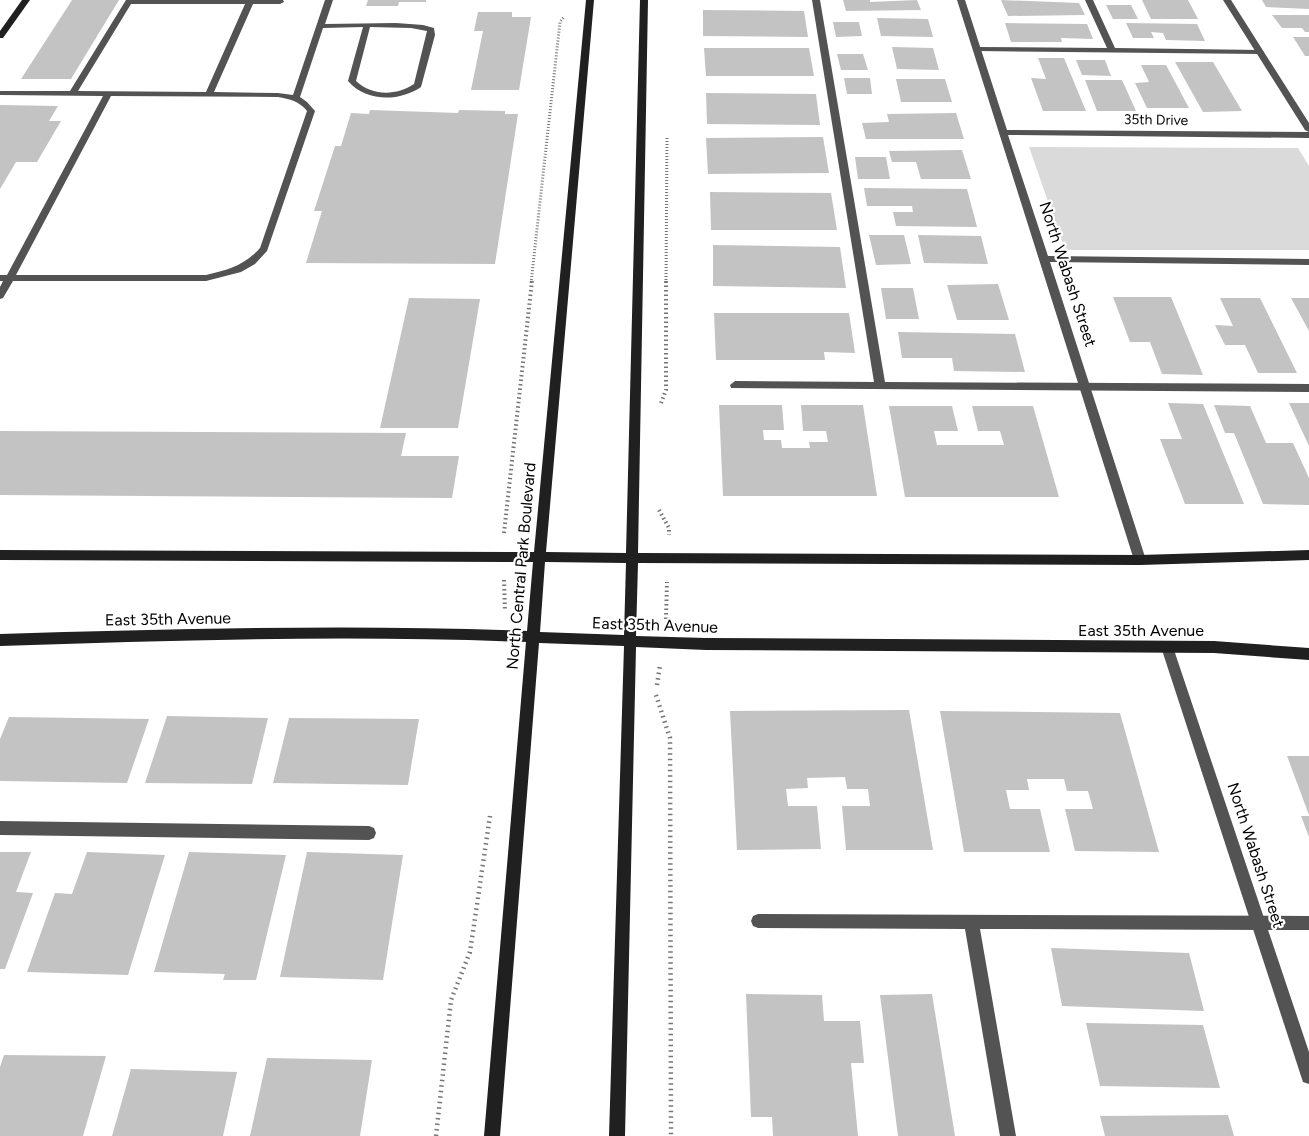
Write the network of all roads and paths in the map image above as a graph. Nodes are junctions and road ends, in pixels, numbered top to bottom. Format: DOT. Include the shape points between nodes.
graph roads {
  1 [pos="26,0"];
  2 [pos="329,0"];
  3 [pos="590,0"];
  4 [pos="644,0"];
  5 [pos="816,0"];
  6 [pos="961,0"];
  7 [pos="1089,0"];
  8 [pos="1227,0"];
  9 [pos="129,1"];
  10 [pos="250,2"];
  11 [pos="279,2"];
  12 [pos="567,13"];
  13 [pos="320,26"];
  14 [pos="367,26"];
  15 [pos="0,36"];
  16 [pos="977,49"];
  17 [pos="1112,51"];
  18 [pos="1260,52"];
  19 [pos="0,93"];
  20 [pos="72,94"];
  21 [pos="108,94"];
  22 [pos="209,94"];
  23 [pos="296,97"];
  24 [pos="667,130"];
  25 [pos="1309,130"];
  26 [pos="1003,132"];
  27 [pos="1309,135"];
  28 [pos="1044,259"];
  29 [pos="1309,262"];
  30 [pos="5,278"];
  31 [pos="0,296"];
  32 [pos="735,385"];
  33 [pos="880,386"];
  34 [pos="1086,387"];
  35 [pos="1309,388"];
  36 [pos="660,406"];
  37 [pos="658,508"];
  38 [pos="0,555"];
  39 [pos="1309,555"];
  40 [pos="503,558"];
  41 [pos="540,559"];
  42 [pos="632,559"];
  43 [pos="668,559"];
  44 [pos="1140,560"];
  45 [pos="505,636"];
  46 [pos="534,637"];
  47 [pos="0,640"];
  48 [pos="630,641"];
  49 [pos="665,643"];
  50 [pos="1167,646"];
  51 [pos="1309,654"];
  52 [pos="490,814"];
  53 [pos="0,828"];
  54 [pos="369,833"];
  55 [pos="758,921"];
  56 [pos="1309,923"];
  57 [pos="972,924"];
  58 [pos="1259,924"];
  59 [pos="1309,1076"];
  60 [pos="436,1136"];
  61 [pos="492,1136"];
  62 [pos="617,1136"];
  63 [pos="670,1136"];
  64 [pos="1008,1136"];
  1 -- 15 [label="main road"];
  2 -- 13 [label="street"];
  3 -- 41 [label="main road, North Central Park Boulevard"];
  4 -- 42 [label="main road"];
  5 -- 33 [label="street"];
  6 -- 16 [label="street, North Wabash Street"];
  7 -- 17 [label="street"];
  8 -- 18 [label="street"];
  9 -- 10 [label="street"];
  9 -- 20 [label="street"];
  10 -- 11 [label="street"];
  10 -- 22 [label="street"];
  12 -- 40 [label="path" via="560,22"];
  13 -- 14 [label="street"];
  13 -- 23 [label="street"];
  14 -- 14 [label="street" via="418,26 431,30 418,85 412,90 375,94 352,81"];
  16 -- 17 [label="street"];
  16 -- 26 [label="street, North Wabash Street"];
  17 -- 18 [label="street"];
  18 -- 25 [label="street"];
  19 -- 20 [label="street"];
  20 -- 21 [label="street"];
  21 -- 22 [label="street"];
  21 -- 30 [label="street"];
  22 -- 23 [label="street"];
  23 -- 30 [label="street" via="306,102 311,111 309,121 264,249 254,261 234,272 206,278"];
  24 -- 36 [label="path" via="666,390"];
  26 -- 27 [label="street, 35th Drive"];
  26 -- 28 [label="street, North Wabash Street"];
  28 -- 29 [label="street"];
  28 -- 34 [label="street, North Wabash Street"];
  30 -- 31 [label="street"];
  32 -- 33 [label="street"];
  33 -- 34 [label="street"];
  34 -- 35 [label="street"];
  34 -- 44 [label="street, North Wabash Street"];
  37 -- 43 [label="path" via="669,528"];
  38 -- 40 [label="main road"];
  39 -- 44 [label="main road"];
  40 -- 41 [label="main road"];
  40 -- 45 [label="path"];
  41 -- 42 [label="main road"];
  41 -- 46 [label="main road, North Central Park Boulevard"];
  42 -- 43 [label="main road"];
  42 -- 48 [label="main road"];
  43 -- 44 [label="main road"];
  43 -- 49 [label="path"];
  45 -- 46 [label="main road, East 35th Avenue"];
  45 -- 47 [label="main road, East 35th Avenue" via="201,634"];
  46 -- 48 [label="main road, East 35th Avenue"];
  46 -- 61 [label="main road, North Central Park Boulevard"];
  48 -- 49 [label="main road, East 35th Avenue"];
  48 -- 62 [label="main road"];
  49 -- 50 [label="main road, East 35th Avenue"];
  49 -- 63 [label="path" via="656,698 670,738"];
  50 -- 51 [label="main road, East 35th Avenue"];
  50 -- 58 [label="street, North Wabash Street"];
  52 -- 60 [label="path" via="470,952 451,1000"];
  53 -- 54 [label="street"];
  55 -- 57 [label="street"];
  56 -- 58 [label="street"];
  57 -- 58 [label="street"];
  57 -- 64 [label="street"];
  58 -- 59 [label="street, North Wabash Street"];
}
